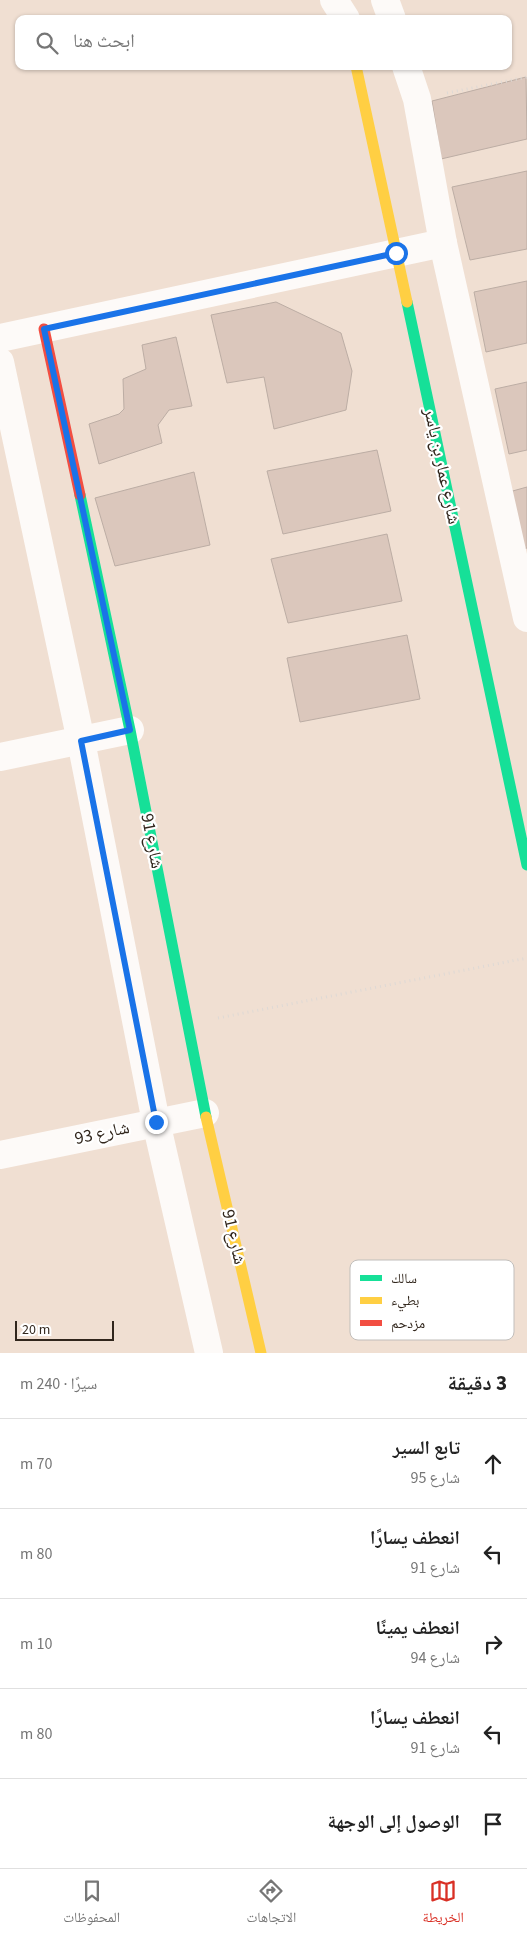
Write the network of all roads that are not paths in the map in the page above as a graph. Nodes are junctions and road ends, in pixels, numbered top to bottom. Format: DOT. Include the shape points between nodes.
graph roads {
  1 [pos="334,0"];
  2 [pos="385,0"];
  3 [pos="343,15"];
  4 [pos="391,15"];
  5 [pos="357,70"];
  6 [pos="407,70"];
  7 [pos="442,243"];
  8 [pos="396,253"];
  9 [pos="44,329"];
  10 [pos="0,338"];
  11 [pos="0,362"];
  12 [pos="527,618"];
  13 [pos="130,730"];
  14 [pos="81,741"];
  15 [pos="0,758"];
  16 [pos="527,865"];
  17 [pos="205,1113"];
  18 [pos="156,1122"];
  19 [pos="0,1155"];
  20 [pos="209,1353"];
  21 [pos="261,1353"];
  1 -- 3 [label="street"];
  2 -- 4 [label="street"];
  5 -- 8 [label="street, شارع عمار بن ياسر"];
  6 -- 7 [label="street" via="416,100"];
  7 -- 8 [label="street"];
  7 -- 12 [label="street"];
  8 -- 9 [label="street"];
  8 -- 16 [label="street, شارع عمار بن ياسر"];
  9 -- 10 [label="street"];
  9 -- 13 [label="street, شارع 91"];
  11 -- 14 [label="street"];
  13 -- 14 [label="street"];
  13 -- 17 [label="street, شارع 91"];
  14 -- 15 [label="street"];
  14 -- 18 [label="street"];
  17 -- 18 [label="street, شارع 93"];
  17 -- 21 [label="street, شارع 91"];
  18 -- 19 [label="street, شارع 93"];
  18 -- 20 [label="street"];
}
